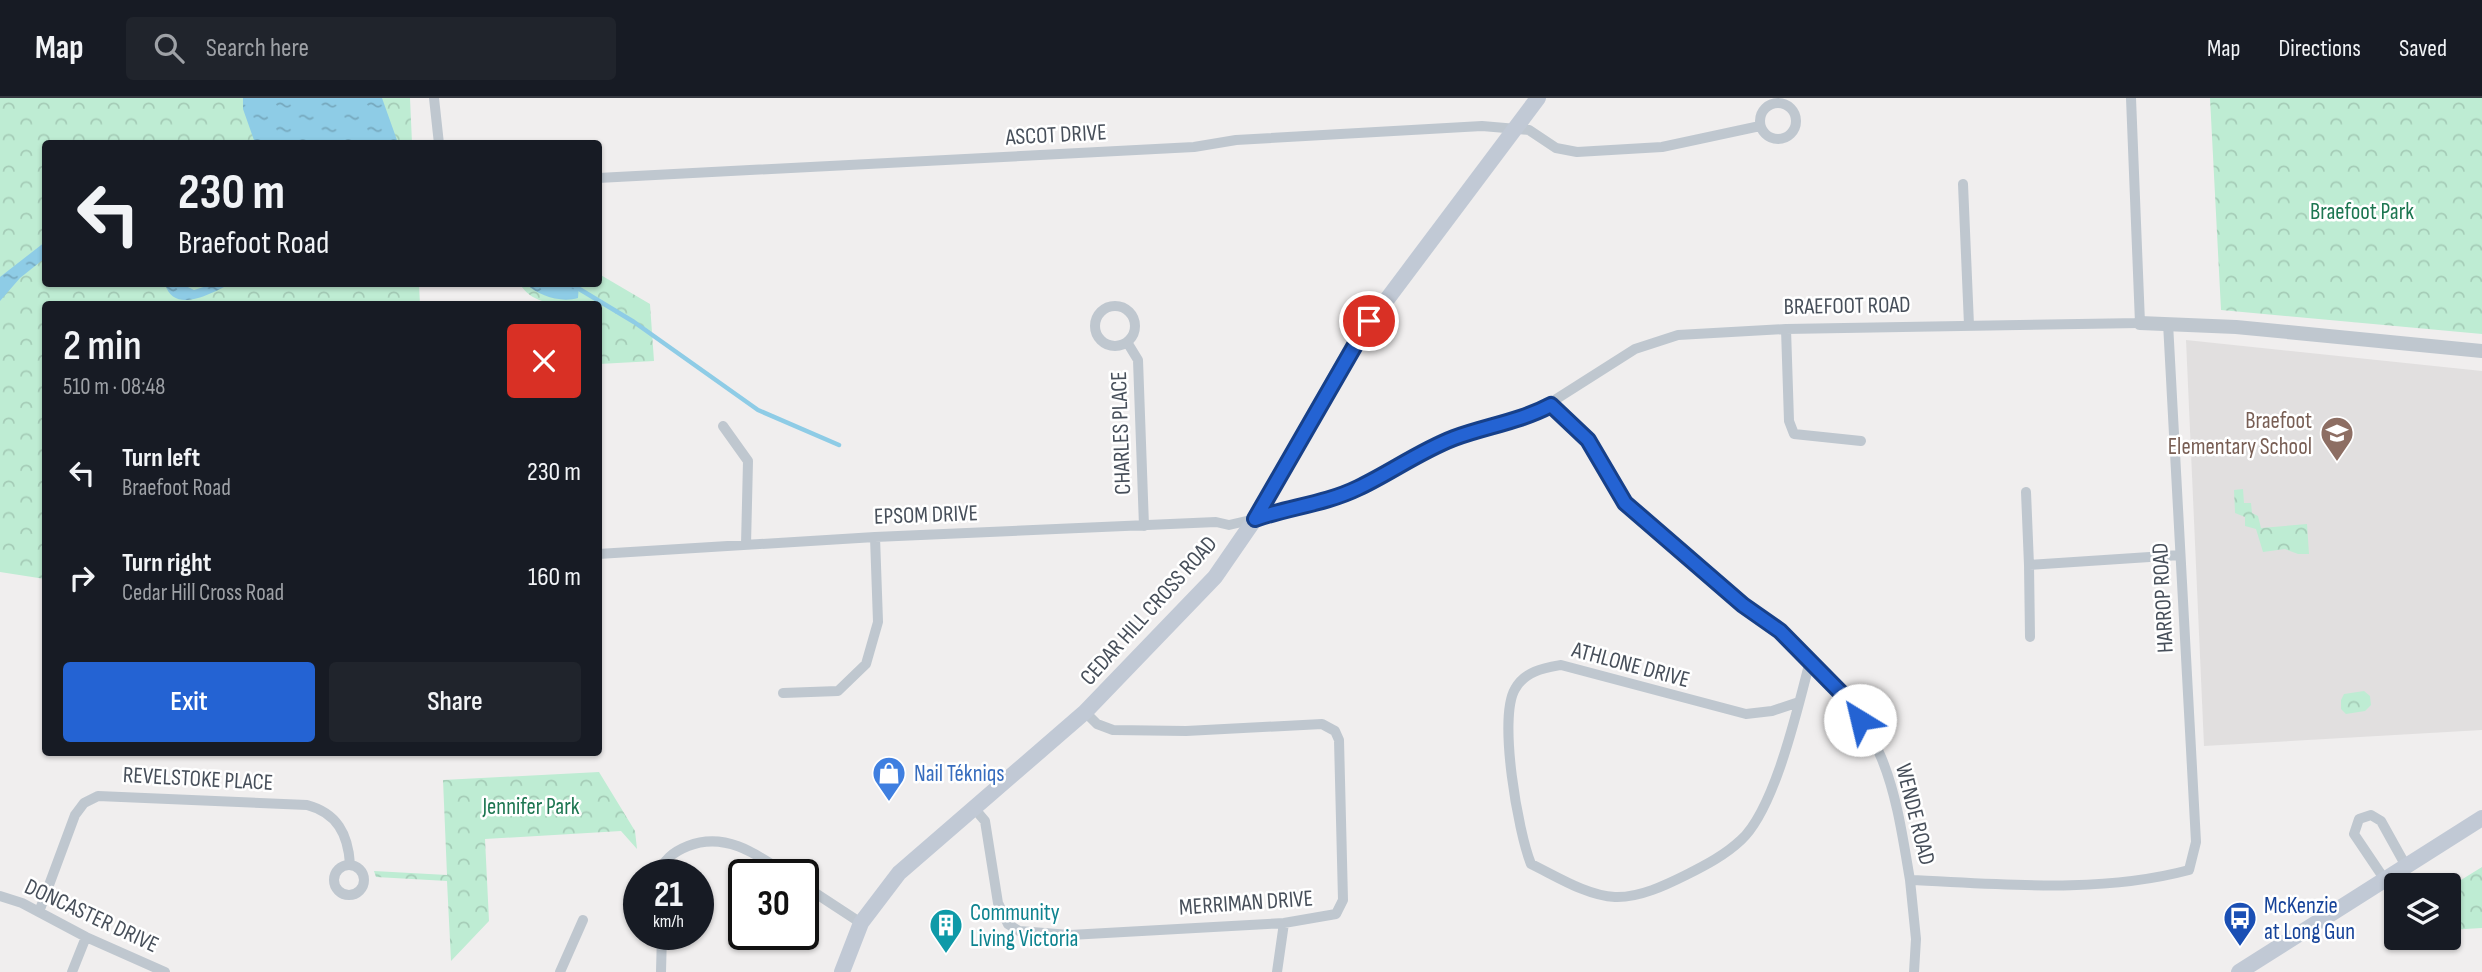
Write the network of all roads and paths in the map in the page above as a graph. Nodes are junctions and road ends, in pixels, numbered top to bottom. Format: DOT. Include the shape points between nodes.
graph roads {
  1 [pos="435,98"];
  2 [pos="1538,98"];
  3 [pos="2131,98"];
  4 [pos="1515,127"];
  5 [pos="1760,127"];
  6 [pos="439,140"];
  7 [pos="602,178"];
  8 [pos="1963,184"];
  9 [pos="2140,323"];
  10 [pos="2168,323"];
  11 [pos="1969,325"];
  12 [pos="1786,329"];
  13 [pos="1127,342"];
  14 [pos="2482,351"];
  15 [pos="1551,405"];
  16 [pos="723,426"];
  17 [pos="1861,441"];
  18 [pos="2026,492"];
  19 [pos="1255,519"];
  20 [pos="1144,526"];
  21 [pos="875,537"];
  22 [pos="746,545"];
  23 [pos="602,554"];
  24 [pos="2180,555"];
  25 [pos="2029,565"];
  26 [pos="2029,637"];
  27 [pos="1810,661"];
  28 [pos="783,693"];
  29 [pos="1799,702"];
  30 [pos="1085,712"];
  31 [pos="974,808"];
  32 [pos="2482,818"];
  33 [pos="668,859"];
  34 [pos="762,859"];
  35 [pos="350,864"];
  36 [pos="2406,866"];
  37 [pos="2189,870"];
  38 [pos="2396,873"];
  39 [pos="2384,879"];
  40 [pos="1910,880"];
  41 [pos="2384,881"];
  42 [pos="819,895"];
  43 [pos="0,896"];
  44 [pos="39,912"];
  45 [pos="583,920"];
  46 [pos="862,923"];
  47 [pos="1284,923"];
  48 [pos="86,937"];
  49 [pos="662,950"];
  50 [pos="72,972"];
  51 [pos="165,972"];
  52 [pos="560,972"];
  53 [pos="661,972"];
  54 [pos="842,972"];
  55 [pos="1277,972"];
  56 [pos="1914,972"];
  57 [pos="2239,972"];
  1 -- 6 [label="street"];
  2 -- 4 [label="main road, CEDAR HILL CROSS ROAD"];
  3 -- 9 [label="street"];
  4 -- 5 [label="street" via="1530,130 1556,149 1577,152 1662,148"];
  4 -- 7 [label="street, ASCOT DRIVE"];
  4 -- 19 [label="main road, CEDAR HILL CROSS ROAD" via="1358,338"];
  8 -- 11 [label="street"];
  9 -- 10 [label="street, BRAEFOOT ROAD"];
  9 -- 11 [label="street, BRAEFOOT ROAD"];
  10 -- 14 [label="street, BRAEFOOT ROAD"];
  10 -- 24 [label="street, HARROP ROAD"];
  11 -- 12 [label="street, BRAEFOOT ROAD"];
  12 -- 15 [label="street, BRAEFOOT ROAD" via="1678,335 1654,341 1620,357"];
  12 -- 17 [label="street" via="1789,421 1794,434"];
  13 -- 20 [label="street, CHARLES PLACE" via="1138,360"];
  15 -- 19 [label="street, BRAEFOOT ROAD" via="1528,417 1454,438 1348,492"];
  15 -- 27 [label="street, WENDE ROAD" via="1588,440 1625,503"];
  16 -- 22 [label="street" via="748,461"];
  18 -- 25 [label="street"];
  19 -- 20 [label="street, EPSOM DRIVE" via="1229,525"];
  19 -- 30 [label="main road, CEDAR HILL CROSS ROAD" via="1190,606"];
  20 -- 21 [label="street, EPSOM DRIVE"];
  21 -- 22 [label="street, EPSOM DRIVE"];
  21 -- 28 [label="street" via="878,622 866,664 838,691"];
  22 -- 23 [label="street, EPSOM DRIVE"];
  24 -- 25 [label="street"];
  24 -- 37 [label="street, HARROP ROAD" via="2195,793 2196,842"];
  25 -- 26 [label="street"];
  27 -- 29 [label="street, ATHLONE DRIVE"];
  27 -- 40 [label="street, WENDE ROAD" via="1850,702 1881,756"];
  29 -- 29 [label="street, ATHLONE DRIVE" via="1746,713 1561,665 1534,670 1515,688 1509,711 1512,779 1531,864 1614,897 1668,884 1719,858 1743,838 1756,818 1773,783"];
  30 -- 31 [label="main road, CEDAR HILL CROSS ROAD"];
  30 -- 47 [label="street, MERRIMAN DRIVE" via="1097,724 1113,730 1186,732 1322,724 1335,732 1339,740 1343,900 1336,914"];
  31 -- 46 [label="main road, CEDAR HILL CROSS ROAD" via="905,867"];
  31 -- 47 [label="street, MERRIMAN DRIVE" via="985,821 998,903 1008,924 1018,931 1070,934"];
  32 -- 36 [label="main road"];
  33 -- 34 [label="street" via="681,849 712,841 730,842"];
  35 -- 44 [label="street, REVELSTOKE PLACE" via="342,829 321,809 307,805 98,796 84,803 75,815"];
  36 -- 38 [label="main road"];
  36 -- 39 [label="street" via="2381,821 2371,815 2359,819 2354,834"];
  37 -- 40 [label="street, WENDE ROAD" via="2157,878 2056,886"];
  40 -- 56 [label="street"];
  41 -- 57 [label="main road"];
  42 -- 46 [label="street"];
  43 -- 44 [label="street, DONCASTER DRIVE"];
  44 -- 48 [label="street, DONCASTER DRIVE"];
  45 -- 52 [label="street"];
  46 -- 54 [label="main road, CEDAR HILL CROSS ROAD"];
  47 -- 55 [label="street"];
  48 -- 50 [label="street"];
  48 -- 51 [label="street, DONCASTER DRIVE"];
  49 -- 53 [label="street"];
}
